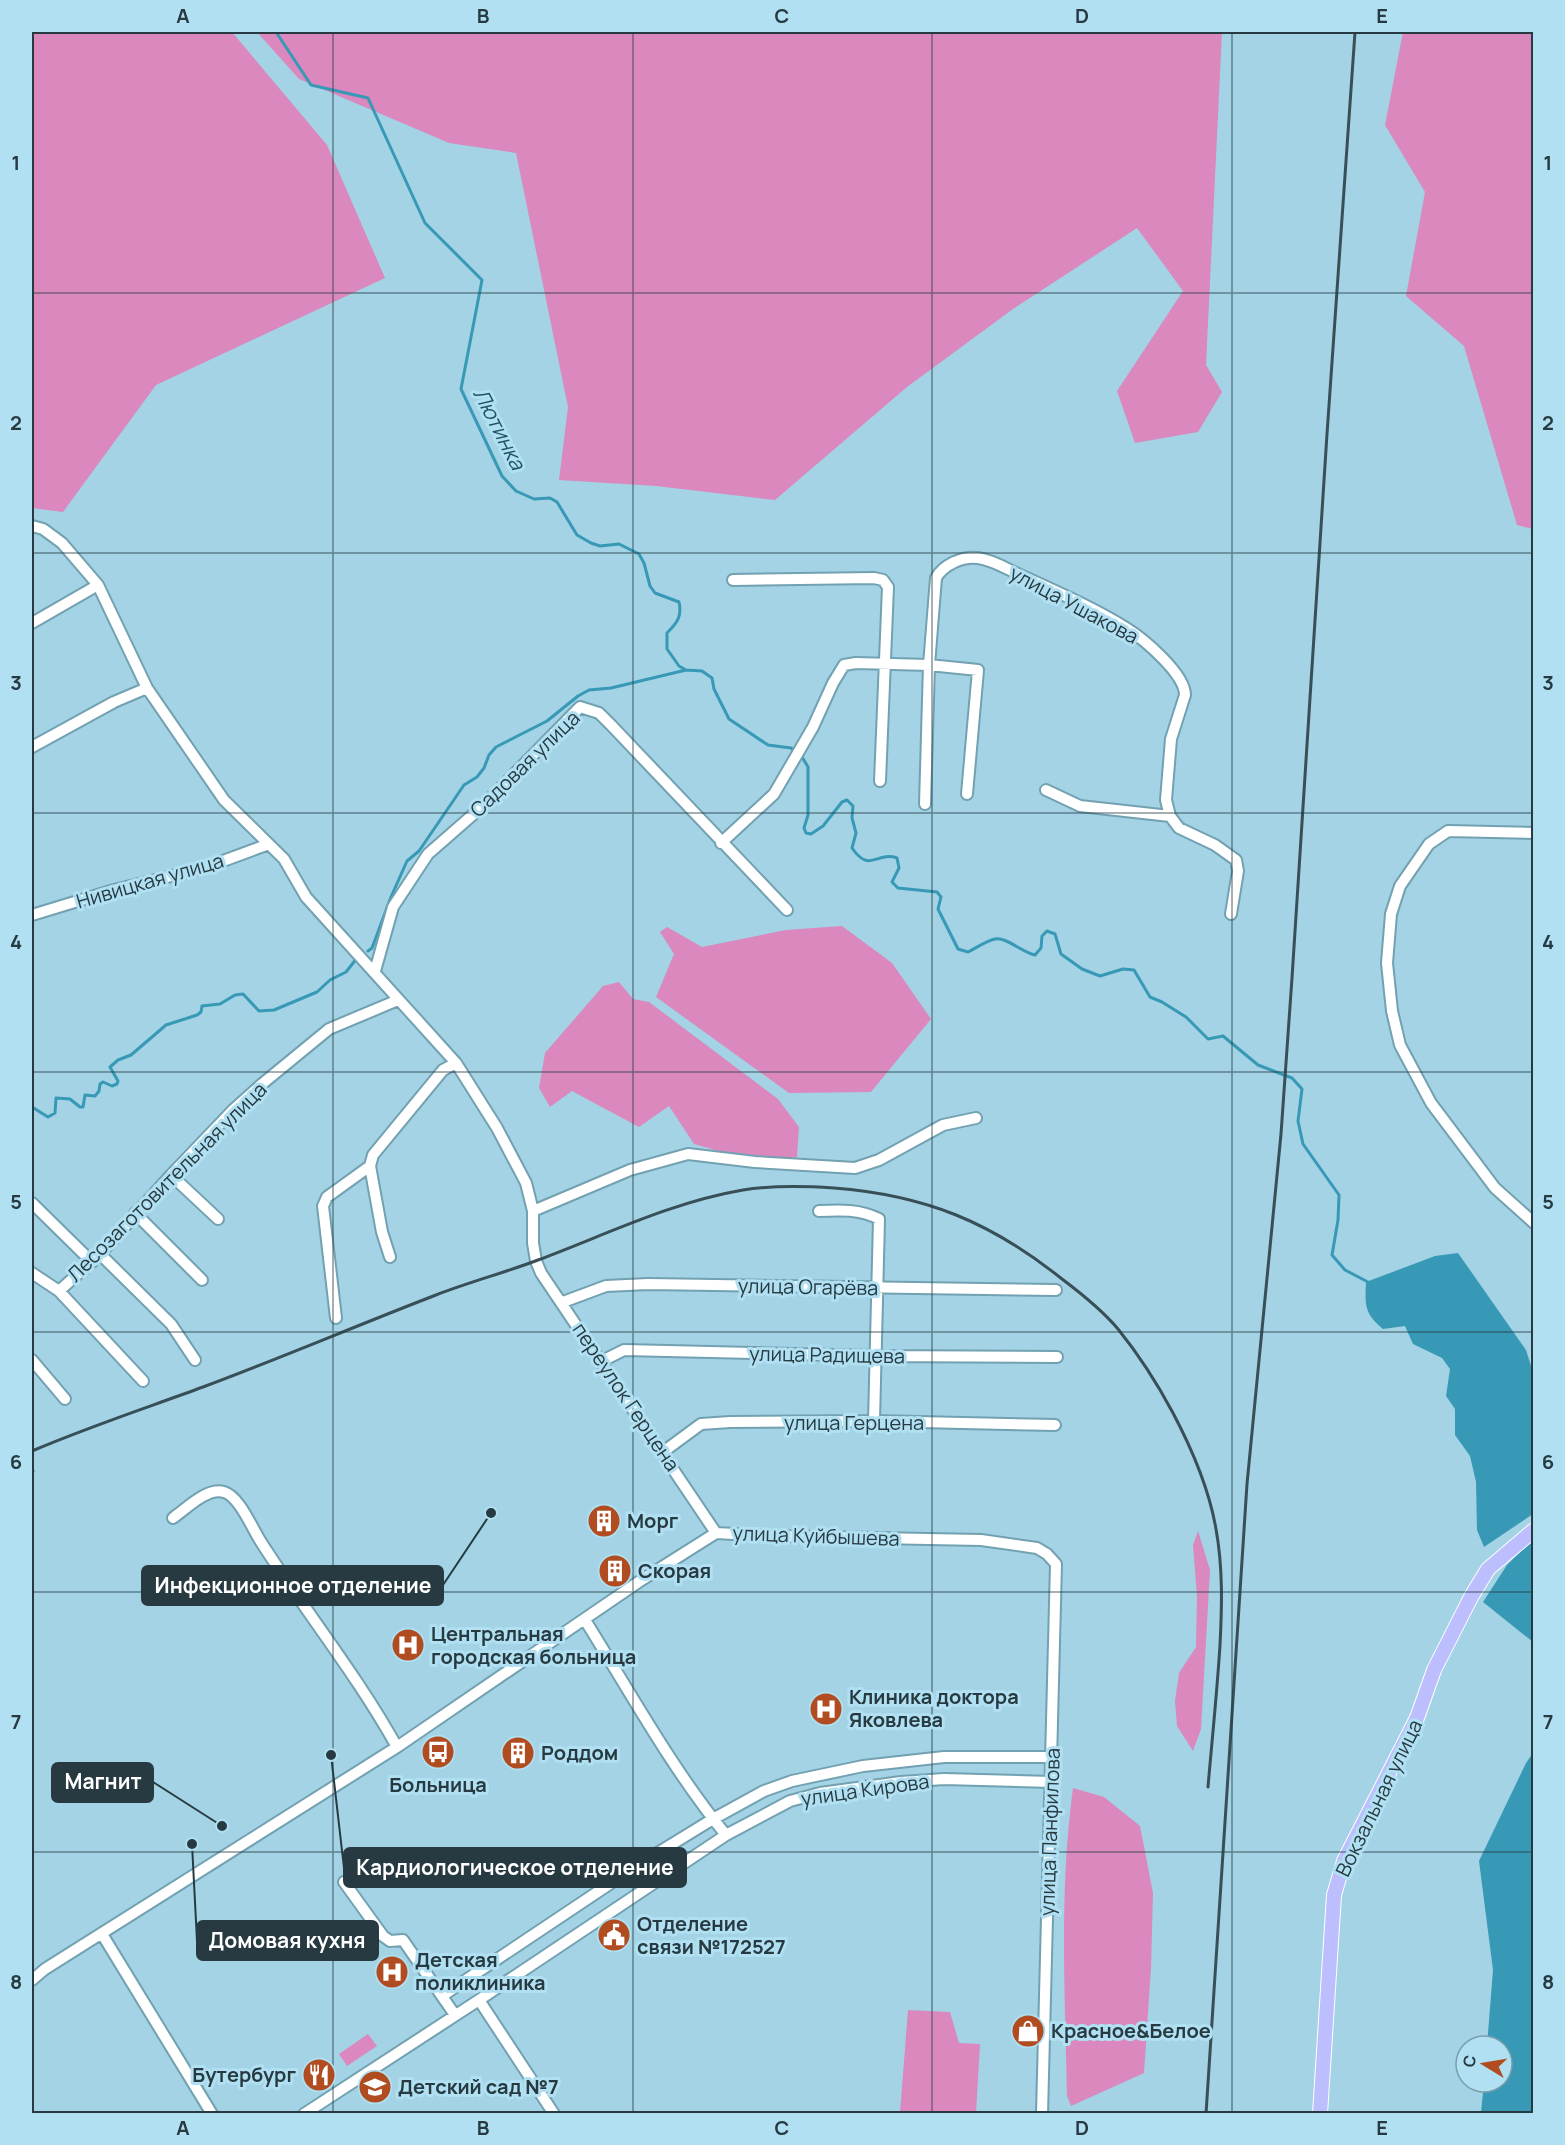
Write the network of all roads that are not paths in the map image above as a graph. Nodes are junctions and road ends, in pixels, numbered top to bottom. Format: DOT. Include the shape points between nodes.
graph roads {
  1 [pos="32,526"];
  2 [pos="733,580"];
  3 [pos="98,585"];
  4 [pos="32,623"];
  5 [pos="886,663"];
  6 [pos="929,665"];
  7 [pos="147,688"];
  8 [pos="32,747"];
  9 [pos="880,781"];
  10 [pos="1046,790"];
  11 [pos="967,794"];
  12 [pos="925,804"];
  13 [pos="1170,816"];
  14 [pos="1533,833"];
  15 [pos="721,843"];
  16 [pos="269,844"];
  17 [pos="787,910"];
  18 [pos="1231,914"];
  19 [pos="32,915"];
  20 [pos="375,971"];
  21 [pos="398,1000"];
  22 [pos="456,1063"];
  23 [pos="976,1118"];
  24 [pos="370,1166"];
  25 [pos="171,1175"];
  26 [pos="32,1203"];
  27 [pos="533,1211"];
  28 [pos="819,1211"];
  29 [pos="135,1213"];
  30 [pos="218,1219"];
  31 [pos="1533,1223"];
  32 [pos="390,1257"];
  33 [pos="96,1258"];
  34 [pos="32,1274"];
  35 [pos="202,1280"];
  36 [pos="878,1289"];
  37 [pos="1056,1290"];
  38 [pos="59,1291"];
  39 [pos="562,1302"];
  40 [pos="336,1318"];
  41 [pos="875,1356"];
  42 [pos="1057,1357"];
  43 [pos="32,1360"];
  44 [pos="195,1360"];
  45 [pos="600,1362"];
  46 [pos="142,1381"];
  47 [pos="65,1399"];
  48 [pos="874,1421"];
  49 [pos="1054,1425"];
  50 [pos="663,1452"];
  51 [pos="173,1518"];
  52 [pos="1533,1530"];
  53 [pos="716,1533"];
  54 [pos="1047,1554"];
  55 [pos="585,1620"];
  56 [pos="397,1747"];
  57 [pos="1052,1757"];
  58 [pos="1051,1782"];
  59 [pos="713,1819"];
  60 [pos="726,1834"];
  61 [pos="344,1882"];
  62 [pos="102,1934"];
  63 [pos="32,1980"];
  64 [pos="442,1996"];
  65 [pos="479,2000"];
  66 [pos="455,2015"];
  67 [pos="213,2114"];
  68 [pos="304,2114"];
  69 [pos="554,2114"];
  70 [pos="1042,2114"];
  71 [pos="1320,2114"];
  1 -- 3 [label="street" via="62,543"];
  2 -- 5 [label="street" via="883,580 888,587"];
  3 -- 4 [label="street"];
  3 -- 7 [label="street"];
  5 -- 6 [label="street"];
  5 -- 9 [label="street"];
  5 -- 15 [label="street" via="844,665 774,794"];
  6 -- 11 [label="street" via="978,670"];
  6 -- 12 [label="street"];
  6 -- 13 [label="street, улица Ушакова" via="936,578 940,570 953,562 976,557 1126,628 1144,641 1185,687 1171,739 1166,800"];
  7 -- 8 [label="street"];
  7 -- 16 [label="street" via="224,800"];
  10 -- 13 [label="street" via="1080,806"];
  13 -- 18 [label="street" via="1179,828 1236,860 1238,871"];
  14 -- 31 [label="street" via="1448,831 1429,844 1400,886 1391,914 1387,963 1400,1045 1426,1093 1495,1188"];
  15 -- 17 [label="street, Садовая улица"];
  15 -- 20 [label="street, Садовая улица" via="598,713 580,707 484,805 428,855 393,907"];
  16 -- 19 [label="street, Нивицкая улица" via="204,868"];
  16 -- 20 [label="street" via="284,859 306,897"];
  20 -- 21 [label="street"];
  21 -- 22 [label="street"];
  21 -- 25 [label="street, Лесозаготовительная улица" via="329,1029 233,1110"];
  22 -- 24 [label="street" via="442,1070 395,1125 373,1155"];
  22 -- 27 [label="street" via="497,1128 525,1183"];
  23 -- 27 [label="street" via="943,1125 879,1160 855,1168 688,1154 630,1170"];
  24 -- 32 [label="street"];
  24 -- 40 [label="street" via="327,1197 323,1206"];
  25 -- 29 [label="street, Лесозаготовительная улица"];
  25 -- 30 [label="street"];
  26 -- 33 [label="street"];
  27 -- 39 [label="street, переулок Герцена" via="536,1261"];
  28 -- 36 [label="street" via="847,1210 879,1220"];
  29 -- 33 [label="street, Лесозаготовительная улица"];
  29 -- 35 [label="street"];
  33 -- 38 [label="street, Лесозаготовительная улица"];
  33 -- 44 [label="street" via="171,1324"];
  34 -- 38 [label="street"];
  36 -- 37 [label="street, улица Огарёва"];
  36 -- 39 [label="street, улица Огарёва" via="648,1284 606,1286"];
  36 -- 41 [label="street"];
  38 -- 46 [label="street"];
  39 -- 45 [label="street, переулок Герцена"];
  41 -- 42 [label="street, улица Радищева"];
  41 -- 45 [label="street, улица Радищева" via="624,1350"];
  41 -- 48 [label="street"];
  43 -- 47 [label="street"];
  45 -- 50 [label="street, переулок Герцена"];
  48 -- 49 [label="street, улица Герцена"];
  48 -- 50 [label="street, улица Герцена" via="701,1424"];
  50 -- 53 [label="street, переулок Герцена"];
  51 -- 56 [label="street" via="209,1492 222,1491 232,1496"];
  52 -- 71 [label="main road, Вокзальная улица" via="1488,1569 1471,1597 1434,1670 1417,1718 1344,1862 1335,1895"];
  53 -- 54 [label="street, улица Куйбышева" via="981,1540 1037,1548"];
  53 -- 55 [label="street, улица Куйбышева"];
  54 -- 57 [label="street, улица Панфилова" via="1056,1564"];
  55 -- 56 [label="street, улица Куйбышева"];
  55 -- 59 [label="street"];
  56 -- 62 [label="street, улица Куйбышева"];
  57 -- 58 [label="street, улица Панфилова"];
  57 -- 59 [label="street, улица Кирова" via="944,1757 863,1766 792,1781 764,1791"];
  58 -- 60 [label="street, улица Кирова" via="944,1779 820,1793 790,1801"];
  58 -- 70 [label="street, улица Панфилова"];
  59 -- 60 [label="street"];
  59 -- 64 [label="street, улица Кирова"];
  60 -- 65 [label="street, улица Кирова"];
  61 -- 64 [label="street" via="383,1936 390,1941 402,1940"];
  62 -- 63 [label="street, улица Куйбышева"];
  62 -- 67 [label="street"];
  64 -- 66 [label="street"];
  65 -- 66 [label="street, улица Кирова"];
  65 -- 69 [label="street"];
  66 -- 68 [label="street, улица Кирова"];
}
